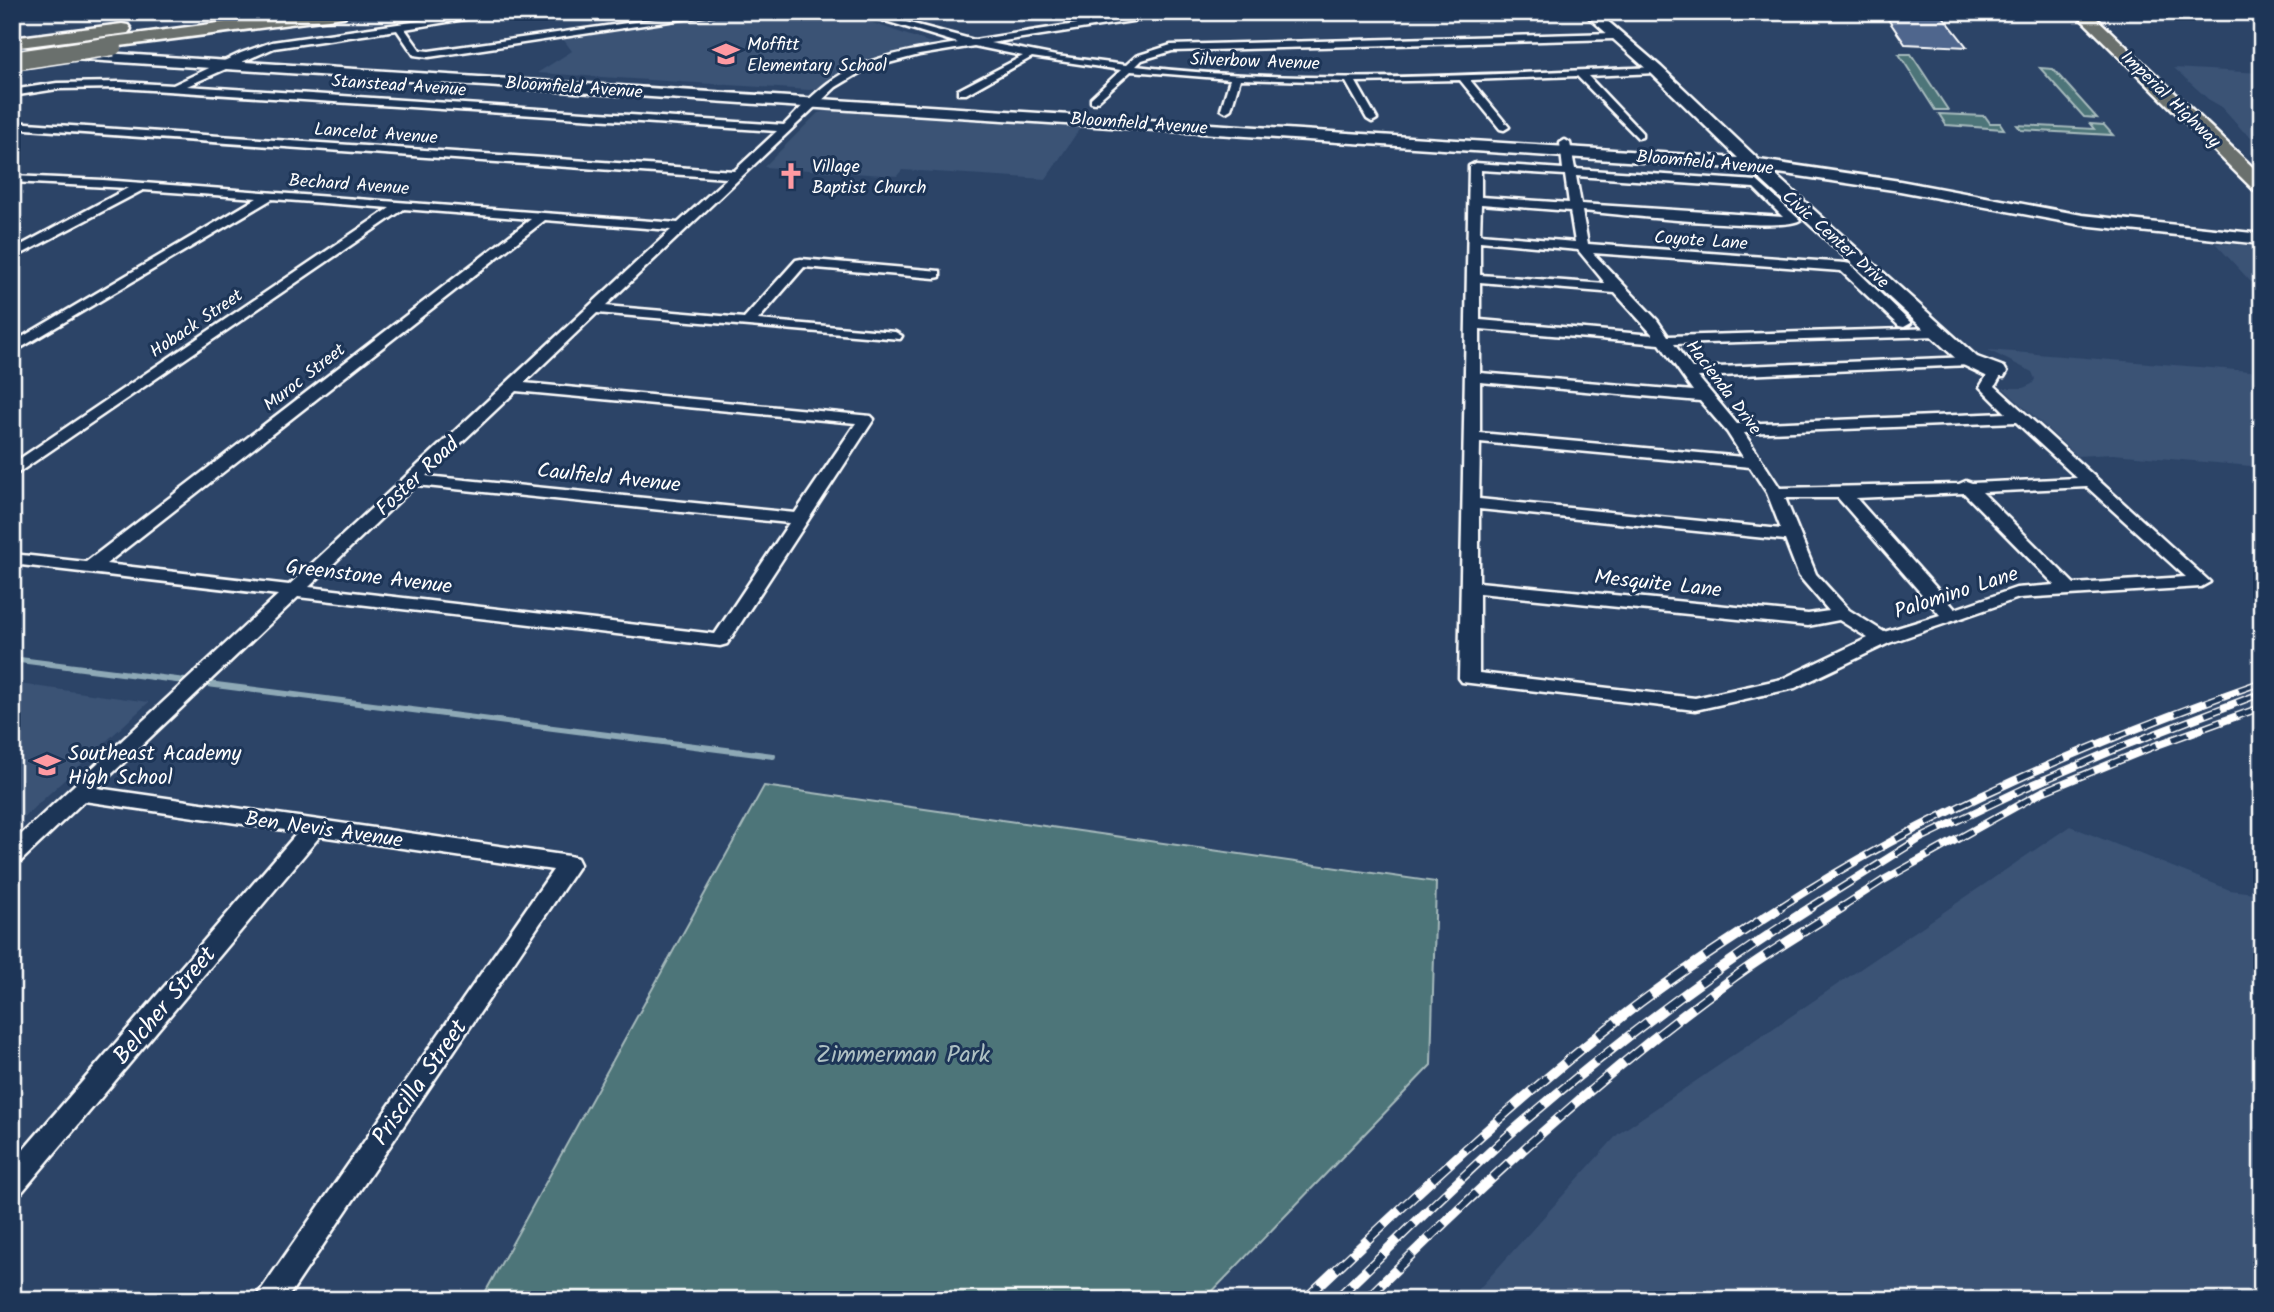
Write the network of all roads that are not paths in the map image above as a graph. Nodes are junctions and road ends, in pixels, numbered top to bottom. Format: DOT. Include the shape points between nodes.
graph roads {
  1 [pos="18,12"];
  2 [pos="252,12"];
  3 [pos="315,12"];
  4 [pos="344,12"];
  5 [pos="502,12"];
  6 [pos="726,12"];
  7 [pos="860,12"];
  8 [pos="947,12"];
  9 [pos="1240,12"];
  10 [pos="1589,12"];
  11 [pos="2081,12"];
  12 [pos="2244,12"];
  13 [pos="12,13"];
  14 [pos="2262,13"];
  15 [pos="2097,18"];
  16 [pos="137,19"];
  17 [pos="887,21"];
  18 [pos="399,26"];
  19 [pos="12,32"];
  20 [pos="1614,36"];
  21 [pos="12,44"];
  22 [pos="966,44"];
  23 [pos="2116,46"];
  24 [pos="93,48"];
  25 [pos="12,55"];
  26 [pos="1028,57"];
  27 [pos="229,62"];
  28 [pos="1126,70"];
  29 [pos="1656,70"];
  30 [pos="12,72"];
  31 [pos="1580,73"];
  32 [pos="1462,76"];
  33 [pos="1236,78"];
  34 [pos="1349,79"];
  35 [pos="2174,80"];
  36 [pos="176,88"];
  37 [pos="962,92"];
  38 [pos="12,93"];
  39 [pos="818,99"];
  40 [pos="1095,100"];
  41 [pos="1226,109"];
  42 [pos="1373,119"];
  43 [pos="12,125"];
  44 [pos="1504,127"];
  45 [pos="788,128"];
  46 [pos="1638,135"];
  47 [pos="1566,147"];
  48 [pos="2224,150"];
  49 [pos="1749,160"];
  50 [pos="2262,162"];
  51 [pos="2262,172"];
  52 [pos="1571,173"];
  53 [pos="738,174"];
  54 [pos="12,179"];
  55 [pos="142,186"];
  56 [pos="2262,187"];
  57 [pos="269,196"];
  58 [pos="1965,196"];
  59 [pos="1475,200"];
  60 [pos="401,206"];
  61 [pos="1574,207"];
  62 [pos="2033,212"];
  63 [pos="541,217"];
  64 [pos="2172,224"];
  65 [pos="682,227"];
  66 [pos="2262,231"];
  67 [pos="1474,237"];
  68 [pos="2262,239"];
  69 [pos="19,247"];
  70 [pos="1582,247"];
  71 [pos="12,255"];
  72 [pos="935,274"];
  73 [pos="1474,278"];
  74 [pos="1618,289"];
  75 [pos="594,309"];
  76 [pos="747,323"];
  77 [pos="1904,323"];
  78 [pos="1473,324"];
  79 [pos="1939,332"];
  80 [pos="895,336"];
  81 [pos="1664,340"];
  82 [pos="12,349"];
  83 [pos="1970,361"];
  84 [pos="1996,372"];
  85 [pos="1689,373"];
  86 [pos="1473,377"];
  87 [pos="513,386"];
  88 [pos="1705,397"];
  89 [pos="2017,417"];
  90 [pos="866,419"];
  91 [pos="1733,429"];
  92 [pos="1473,437"];
  93 [pos="1755,463"];
  94 [pos="12,472"];
  95 [pos="413,480"];
  96 [pos="2090,482"];
  97 [pos="1966,486"];
  98 [pos="1775,493"];
  99 [pos="1844,495"];
  100 [pos="1471,503"];
  101 [pos="800,519"];
  102 [pos="1790,536"];
  103 [pos="12,559"];
  104 [pos="91,567"];
  105 [pos="1470,587"];
  106 [pos="2068,588"];
  107 [pos="295,590"];
  108 [pos="1842,614"];
  109 [pos="1952,617"];
  110 [pos="1882,639"];
  111 [pos="79,793"];
  112 [pos="315,827"];
  113 [pos="12,856"];
  114 [pos="569,864"];
  115 [pos="12,1183"];
  116 [pos="269,1300"];
  1 -- 13 [label="main road"];
  2 -- 21 [label="highway"];
  3 -- 24 [label="highway"];
  4 -- 24 [label="highway"];
  5 -- 18 [label="street"];
  6 -- 18 [label="street" via="429,54 417,53"];
  7 -- 17 [label="street, Silverbow Avenue"];
  8 -- 17 [label="street"];
  9 -- 22 [label="street, Foster Road" via="1145,16"];
  10 -- 20 [label="main road, Civic Center Drive"];
  11 -- 15 [label="main road, Imperial Highway"];
  12 -- 14 [label="street"];
  15 -- 23 [label="main road, Imperial Highway"];
  15 -- 35 [label="main road, Imperial Highway" via="2124,45 2139,48"];
  16 -- 19 [label="highway"];
  17 -- 22 [label="street, Silverbow Avenue"];
  18 -- 27 [label="street" via="286,42"];
  20 -- 28 [label="street" via="1171,48 1139,58"];
  20 -- 29 [label="main road, Civic Center Drive"];
  21 -- 24 [label="main road, Bloomfield Avenue"];
  22 -- 26 [label="street, Silverbow Avenue"];
  22 -- 39 [label="street, Foster Road" via="863,67"];
  23 -- 35 [label="main road" via="2157,75"];
  23 -- 48 [label="main road, Imperial Highway"];
  24 -- 25 [label="highway, bridge"];
  24 -- 25 [label="highway"];
  24 -- 27 [label="main road, Bloomfield Avenue"];
  24 -- 30 [label="main road"];
  26 -- 28 [label="street, Silverbow Avenue"];
  26 -- 37 [label="street"];
  27 -- 36 [label="street"];
  27 -- 39 [label="main road, Bloomfield Avenue"];
  28 -- 33 [label="street, Silverbow Avenue"];
  28 -- 40 [label="street"];
  29 -- 31 [label="street, Silverbow Avenue"];
  29 -- 49 [label="main road, Civic Center Drive"];
  31 -- 32 [label="street, Silverbow Avenue"];
  31 -- 46 [label="street"];
  32 -- 34 [label="street, Silverbow Avenue"];
  32 -- 44 [label="street"];
  33 -- 34 [label="street, Silverbow Avenue"];
  33 -- 41 [label="street"];
  34 -- 42 [label="street"];
  35 -- 50 [label="main road, Imperial Highway"];
  36 -- 38 [label="street, Stanstead Avenue" via="85,83"];
  36 -- 45 [label="street, Stanstead Avenue"];
  39 -- 45 [label="street, Foster Road"];
  39 -- 47 [label="main road, Bloomfield Avenue"];
  43 -- 53 [label="street, Lancelot Avenue"];
  45 -- 53 [label="street, Foster Road"];
  47 -- 49 [label="main road, Bloomfield Avenue"];
  47 -- 52 [label="street, Hacienda Drive"];
  48 -- 51 [label="main road" via="2237,152"];
  48 -- 56 [label="main road, Imperial Highway"];
  49 -- 58 [label="main road, Bloomfield Avenue"];
  49 -- 79 [label="main road, Civic Center Drive"];
  52 -- 59 [label="street" via="1475,166"];
  52 -- 61 [label="street, Hacienda Drive"];
  52 -- 61 [label="street" via="1757,185 1794,220"];
  53 -- 65 [label="street, Foster Road"];
  54 -- 55 [label="street, Bechard Avenue"];
  55 -- 57 [label="street, Bechard Avenue"];
  55 -- 69 [label="street"];
  57 -- 60 [label="street, Bechard Avenue"];
  57 -- 82 [label="street"];
  58 -- 62 [label="main road, Bloomfield Avenue"];
  58 -- 64 [label="main road, Bloomfield Avenue"];
  59 -- 61 [label="street"];
  59 -- 67 [label="street"];
  60 -- 63 [label="street, Bechard Avenue"];
  60 -- 94 [label="street, Hoback Street"];
  61 -- 70 [label="street, Hacienda Drive"];
  62 -- 64 [label="main road"];
  62 -- 68 [label="main road, Bloomfield Avenue" via="2146,229"];
  63 -- 65 [label="street, Bechard Avenue"];
  63 -- 104 [label="street, Muroc Street"];
  64 -- 66 [label="main road, Bloomfield Avenue"];
  65 -- 75 [label="street, Foster Road"];
  67 -- 70 [label="street, Coyote Lane"];
  67 -- 73 [label="street"];
  69 -- 71 [label="street"];
  70 -- 74 [label="street, Hacienda Drive"];
  70 -- 77 [label="street, Coyote Lane" via="1845,267"];
  72 -- 76 [label="street" via="801,263"];
  73 -- 74 [label="street"];
  73 -- 78 [label="street"];
  74 -- 81 [label="street, Hacienda Drive"];
  75 -- 76 [label="street"];
  75 -- 87 [label="street, Foster Road"];
  76 -- 80 [label="street"];
  78 -- 81 [label="street"];
  78 -- 86 [label="street"];
  79 -- 81 [label="street"];
  79 -- 83 [label="main road, Civic Center Drive"];
  81 -- 85 [label="street, Hacienda Drive"];
  83 -- 84 [label="main road, Civic Center Drive"];
  83 -- 85 [label="street"];
  84 -- 89 [label="street" via="1987,387"];
  85 -- 88 [label="street, Hacienda Drive"];
  86 -- 88 [label="street"];
  86 -- 92 [label="street"];
  87 -- 90 [label="street"];
  87 -- 95 [label="street, Foster Road"];
  88 -- 91 [label="street, Hacienda Drive"];
  89 -- 91 [label="street"];
  89 -- 96 [label="street"];
  90 -- 101 [label="street"];
  91 -- 93 [label="street, Hacienda Drive"];
  92 -- 93 [label="street"];
  92 -- 100 [label="street"];
  93 -- 98 [label="street, Hacienda Drive"];
  95 -- 101 [label="street, Caulfield Avenue"];
  95 -- 107 [label="street, Foster Road"];
  96 -- 97 [label="street"];
  96 -- 106 [label="street, Palomino Lane" via="2201,582"];
  97 -- 99 [label="street"];
  97 -- 106 [label="street"];
  98 -- 99 [label="street"];
  98 -- 102 [label="street, Hacienda Drive"];
  99 -- 109 [label="street"];
  100 -- 102 [label="street"];
  100 -- 105 [label="street"];
  101 -- 107 [label="street, Greenstone Avenue" via="720,640"];
  102 -- 108 [label="street, Hacienda Drive" via="1808,576"];
  103 -- 104 [label="street, Greenstone Avenue"];
  104 -- 107 [label="street, Greenstone Avenue"];
  105 -- 108 [label="street, Mesquite Lane" via="1808,620"];
  105 -- 110 [label="street, Palomino Lane" via="1469,678 1695,704 1788,684"];
  106 -- 109 [label="street, Palomino Lane" via="2017,593"];
  107 -- 111 [label="street, Foster Road"];
  108 -- 110 [label="street, Hacienda Drive"];
  109 -- 110 [label="street, Palomino Lane"];
  111 -- 112 [label="street, Ben Nevis Avenue"];
  111 -- 113 [label="street, Foster Road"];
  112 -- 114 [label="street, Ben Nevis Avenue"];
  112 -- 115 [label="street, Belcher Street"];
  114 -- 116 [label="street, Priscilla Street"];
}
